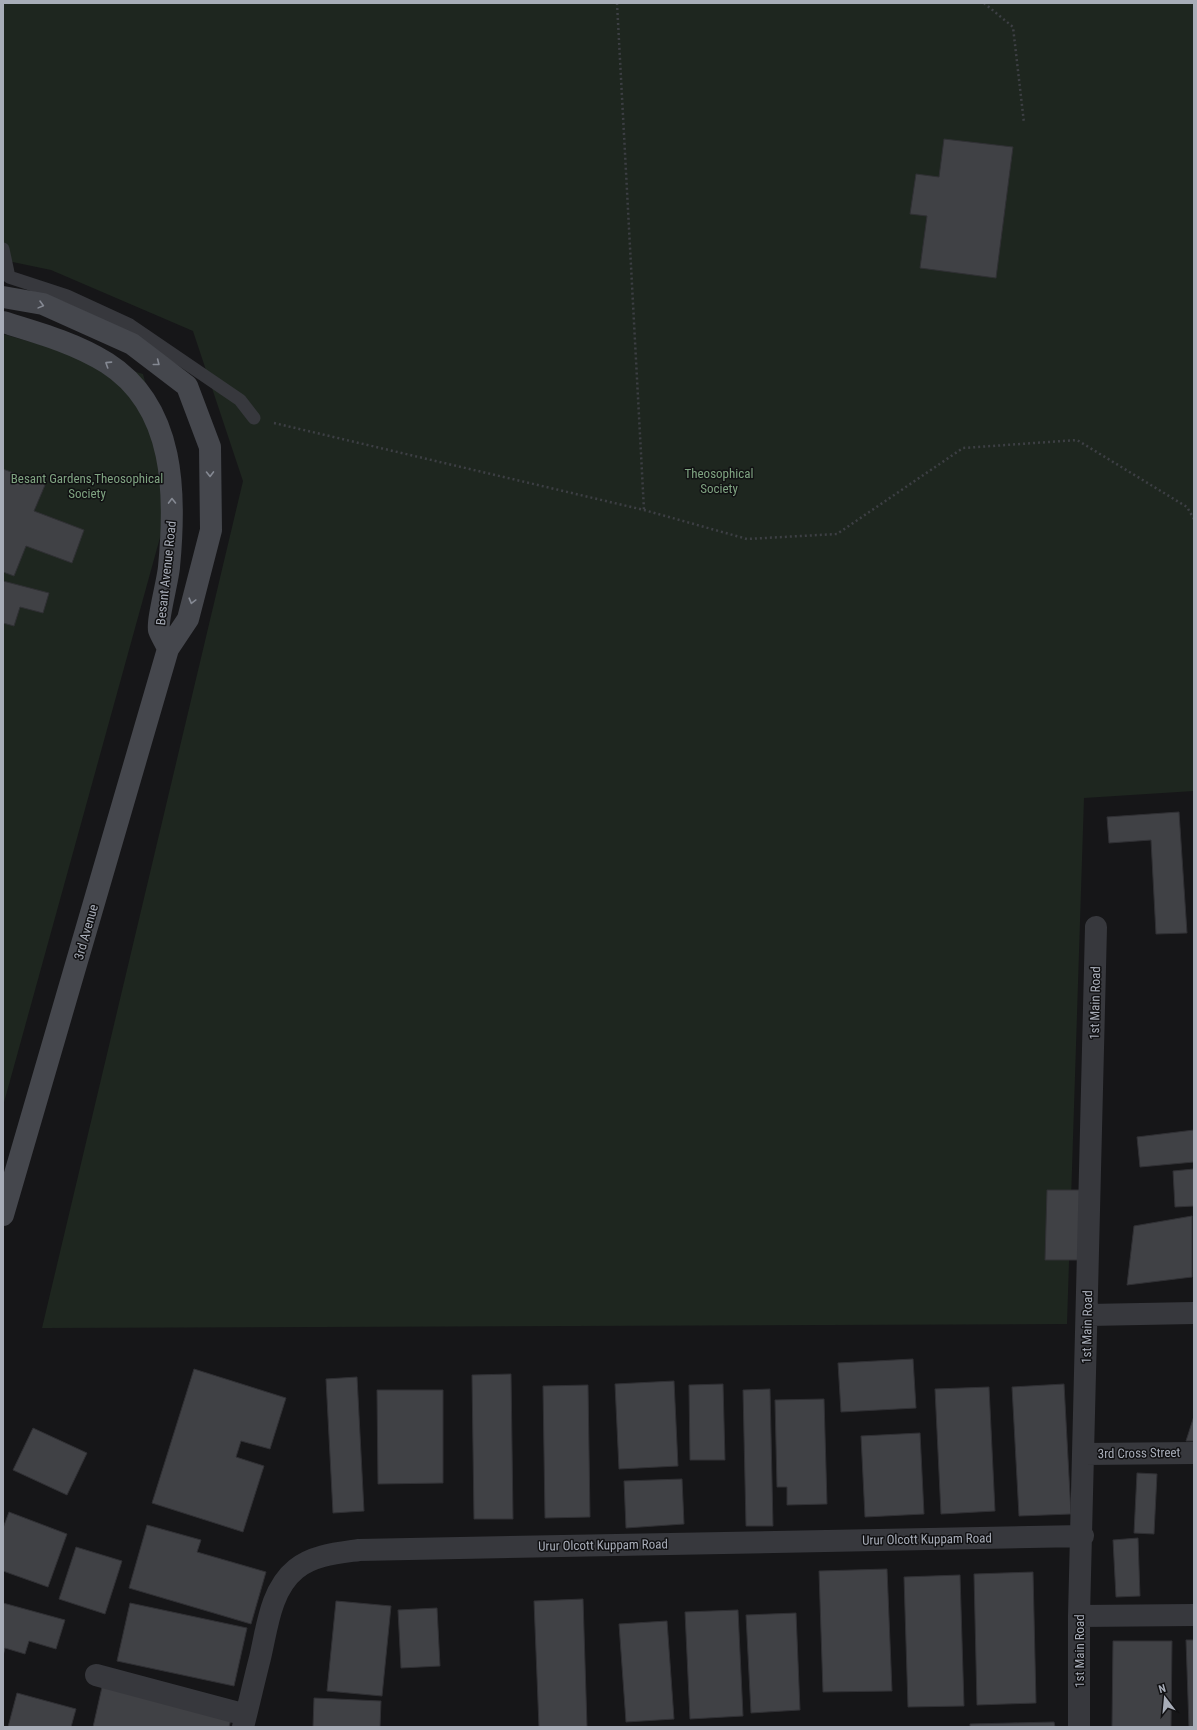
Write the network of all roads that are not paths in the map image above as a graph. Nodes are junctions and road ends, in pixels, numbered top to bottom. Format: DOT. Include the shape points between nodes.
graph roads {
  1 [pos="3,249"];
  2 [pos="3,298"];
  3 [pos="3,322"];
  4 [pos="254,418"];
  5 [pos="168,649"];
  6 [pos="1096,927"];
  7 [pos="3,1215"];
  8 [pos="1194,1313"];
  9 [pos="1088,1315"];
  10 [pos="1194,1453"];
  11 [pos="1084,1454"];
  12 [pos="1083,1536"];
  13 [pos="1194,1615"];
  14 [pos="1079,1616"];
  15 [pos="96,1675"];
  16 [pos="245,1721"];
  17 [pos="1079,1727"];
  1 -- 4 [label="lane" via="8,277 67,296 130,325 240,400"];
  2 -- 5 [label="main road, Besant Avenue Road, one-way" via="43,304 132,344 187,386 210,447 211,530 188,619"];
  5 -- 3 [label="main road, Besant Avenue Road, one-way" via="159,629 169,569 172,481 166,445 149,408 129,380 107,364 66,342"];
  5 -- 7 [label="main road, 3rd Avenue"];
  6 -- 9 [label="street, 1st Main Road"];
  8 -- 9 [label="street"];
  9 -- 11 [label="street, 1st Main Road"];
  10 -- 11 [label="street, 3rd Cross Street"];
  11 -- 12 [label="street, 1st Main Road"];
  12 -- 14 [label="street, 1st Main Road"];
  12 -- 16 [label="street, Urur Olcott Kuppam Road" via="359,1550 336,1553 314,1559 296,1569 282,1586 272,1607"];
  13 -- 14 [label="street"];
  14 -- 17 [label="street, 1st Main Road"];
  15 -- 16 [label="street"];
}
